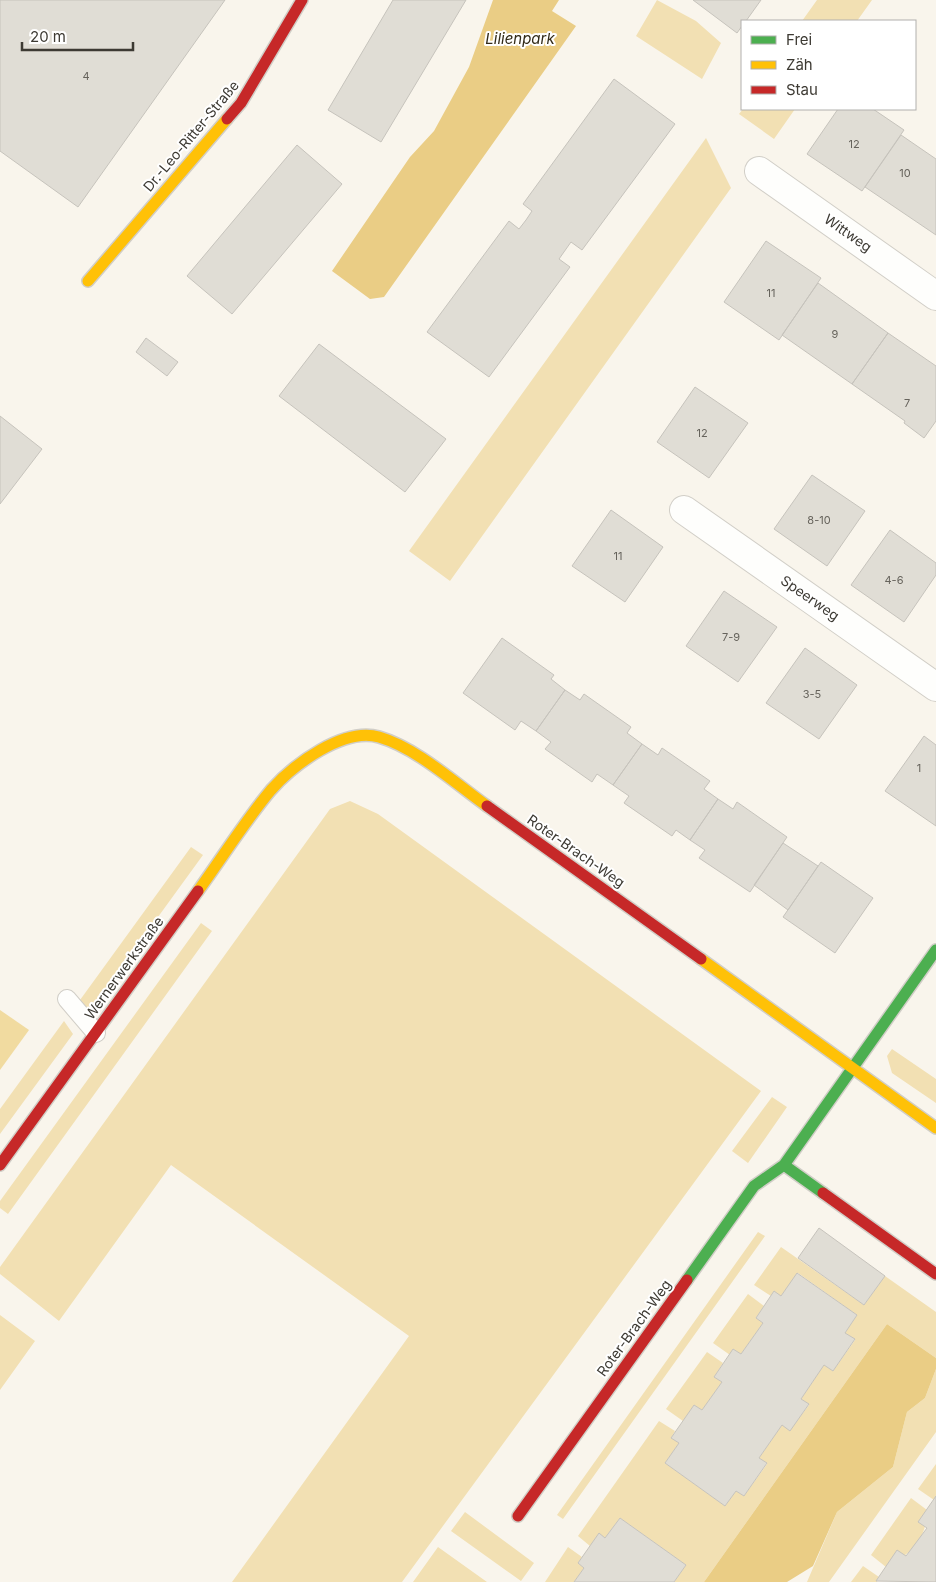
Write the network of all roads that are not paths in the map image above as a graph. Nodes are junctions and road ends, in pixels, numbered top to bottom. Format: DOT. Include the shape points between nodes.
graph roads {
  1 [pos="302,0"];
  2 [pos="759,171"];
  3 [pos="88,281"];
  4 [pos="936,296"];
  5 [pos="684,510"];
  6 [pos="936,687"];
  7 [pos="272,789"];
  8 [pos="936,950"];
  9 [pos="67,999"];
  10 [pos="96,1033"];
  11 [pos="852,1069"];
  12 [pos="936,1128"];
  13 [pos="0,1165"];
  14 [pos="784,1165"];
  15 [pos="936,1274"];
  16 [pos="518,1516"];
  1 -- 3 [label="street, Dr.-Leo-Ritter-Straße" via="241,103"];
  2 -- 4 [label="street, Wittweg"];
  5 -- 6 [label="street, Speerweg"];
  7 -- 10 [label="street, Wernerwerkstraße"];
  7 -- 11 [label="street, Roter-Brach-Weg" via="313,754 340,740 374,736 406,748 641,914"];
  8 -- 11 [label="street"];
  9 -- 10 [label="lane"];
  10 -- 13 [label="street, Wernerwerkstraße"];
  11 -- 12 [label="street, Roter-Brach-Weg"];
  11 -- 14 [label="street, Roter-Brach-Weg"];
  14 -- 15 [label="street"];
  14 -- 16 [label="street, Roter-Brach-Weg" via="754,1186"];
}
